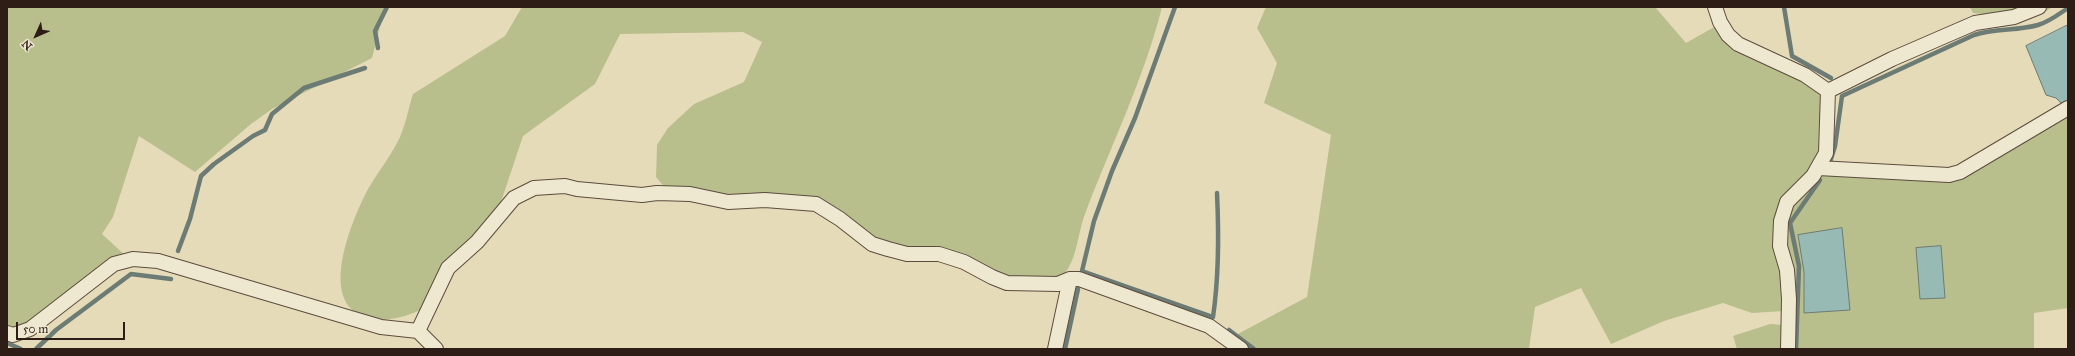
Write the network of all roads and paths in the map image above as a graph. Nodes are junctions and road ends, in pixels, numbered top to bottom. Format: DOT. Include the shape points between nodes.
graph roads {
  1 [pos="1715,7"];
  2 [pos="2040,7"];
  3 [pos="1828,91"];
  4 [pos="2068,108"];
  5 [pos="1818,168"];
  6 [pos="1070,279"];
  7 [pos="418,331"];
  8 [pos="7,333"];
  9 [pos="436,349"];
  10 [pos="1055,349"];
  11 [pos="1241,349"];
  12 [pos="1788,349"];
  1 -- 3 [label="street" via="1728,35 1738,44 1805,76"];
  2 -- 3 [label="street" via="2014,17 1975,23 1892,59"];
  3 -- 5 [label="street" via="1826,153"];
  4 -- 5 [label="street" via="1960,172 1949,175"];
  5 -- 12 [label="street" via="1787,202 1781,221 1780,246 1787,270 1789,299"];
  6 -- 7 [label="street" via="1058,284 1008,282 939,254 907,254 888,249 872,244 816,204 765,200 728,202 690,194 642,195 565,186 534,188 514,198 477,242 448,268"];
  6 -- 10 [label="street"];
  6 -- 11 [label="street" via="1079,279 1209,326"];
  7 -- 8 [label="street" via="381,327 158,260 133,259 114,264 30,329 14,335"];
  7 -- 9 [label="street"];
}
